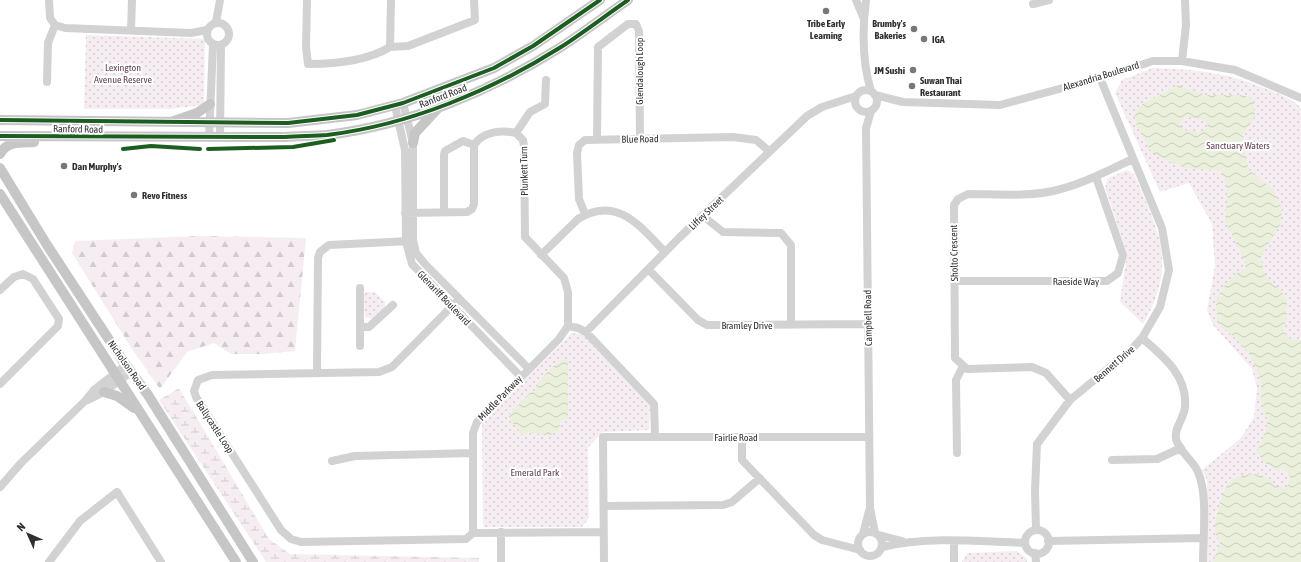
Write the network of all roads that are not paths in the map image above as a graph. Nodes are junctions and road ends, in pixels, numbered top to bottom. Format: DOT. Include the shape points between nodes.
graph roads {
  1 [pos="49,0"];
  2 [pos="132,0"];
  3 [pos="307,0"];
  4 [pos="391,0"];
  5 [pos="474,0"];
  6 [pos="600,0"];
  7 [pos="628,0"];
  8 [pos="856,0"];
  9 [pos="866,0"];
  10 [pos="1049,0"];
  11 [pos="1185,0"];
  12 [pos="220,2"];
  13 [pos="1033,4"];
  14 [pos="864,20"];
  15 [pos="220,23"];
  16 [pos="54,25"];
  17 [pos="131,30"];
  18 [pos="212,39"];
  19 [pos="390,47"];
  20 [pos="1182,61"];
  21 [pos="865,70"];
  22 [pos="1100,78"];
  23 [pos="546,80"];
  24 [pos="47,82"];
  25 [pos="873,93"];
  26 [pos="857,94"];
  27 [pos="1301,98"];
  28 [pos="898,102"];
  29 [pos="833,103"];
  30 [pos="210,104"];
  31 [pos="399,104"];
  32 [pos="440,107"];
  33 [pos="858,108"];
  34 [pos="874,108"];
  35 [pos="402,118"];
  36 [pos="0,120"];
  37 [pos="168,123"];
  38 [pos="215,123"];
  39 [pos="866,128"];
  40 [pos="516,133"];
  41 [pos="0,136"];
  42 [pos="79,136"];
  43 [pos="209,137"];
  44 [pos="220,137"];
  45 [pos="597,139"];
  46 [pos="640,139"];
  47 [pos="413,143"];
  48 [pos="474,145"];
  49 [pos="769,151"];
  50 [pos="0,154"];
  51 [pos="1133,159"];
  52 [pos="0,168"];
  53 [pos="1096,177"];
  54 [pos="0,194"];
  55 [pos="0,204"];
  56 [pos="444,212"];
  57 [pos="409,213"];
  58 [pos="585,214"];
  59 [pos="703,216"];
  60 [pos="15,217"];
  61 [pos="409,241"];
  62 [pos="665,252"];
  63 [pos="541,255"];
  64 [pos="649,270"];
  65 [pos="955,281"];
  66 [pos="360,288"];
  67 [pos="0,290"];
  68 [pos="459,299"];
  69 [pos="393,305"];
  70 [pos="452,307"];
  71 [pos="791,324"];
  72 [pos="868,324"];
  73 [pos="568,326"];
  74 [pos="362,327"];
  75 [pos="586,332"];
  76 [pos="1142,338"];
  77 [pos="360,346"];
  78 [pos="963,366"];
  79 [pos="129,369"];
  80 [pos="529,369"];
  81 [pos="317,372"];
  82 [pos="117,377"];
  83 [pos="521,377"];
  84 [pos="0,384"];
  85 [pos="104,392"];
  86 [pos="1070,400"];
  87 [pos="85,401"];
  88 [pos="139,411"];
  89 [pos="655,436"];
  90 [pos="742,437"];
  91 [pos="869,437"];
  92 [pos="1181,448"];
  93 [pos="473,453"];
  94 [pos="957,453"];
  95 [pos="1112,460"];
  96 [pos="332,461"];
  97 [pos="760,478"];
  98 [pos="0,487"];
  99 [pos="604,506"];
  100 [pos="870,508"];
  101 [pos="1036,530"];
  102 [pos="501,532"];
  103 [pos="603,532"];
  104 [pos="473,533"];
  105 [pos="877,534"];
  106 [pos="862,535"];
  107 [pos="1203,538"];
  108 [pos="954,541"];
  109 [pos="1048,541"];
  110 [pos="905,542"];
  111 [pos="1025,543"];
  112 [pos="840,544"];
  113 [pos="879,550"];
  114 [pos="862,552"];
  115 [pos="1036,558"];
  116 [pos="49,562"];
  117 [pos="161,562"];
  118 [pos="236,562"];
  119 [pos="253,562"];
  120 [pos="501,562"];
  121 [pos="604,562"];
  122 [pos="868,562"];
  123 [pos="875,562"];
  124 [pos="954,562"];
  125 [pos="1203,562"];
  1 -- 16 [label="street" via="50,18"];
  2 -- 17 [label="street"];
  3 -- 19 [label="street" via="308,64 326,64 378,55"];
  4 -- 19 [label="street"];
  5 -- 19 [label="street" via="475,20 408,46"];
  6 -- 31 [label="main road, Ranford Road" via="533,46 494,68"];
  7 -- 32 [label="main road, Ranford Road" via="539,60 487,87"];
  8 -- 14 [label="street, Campbell Road"];
  9 -- 14 [label="street, Campbell Road"];
  10 -- 13 [label="street"];
  11 -- 20 [label="street" via="1186,25"];
  12 -- 15 [label="street"];
  14 -- 21 [label="street, Campbell Road"];
  15 -- 18 [label="street"];
  15 -- 18 [label="street" via="229,30 229,37"];
  16 -- 17 [label="street" via="65,28"];
  16 -- 24 [label="street" via="48,42"];
  17 -- 18 [label="street" via="191,33"];
  18 -- 30 [label="street"];
  18 -- 38 [label="street"];
  20 -- 22 [label="street, Alexandria Boulevard" via="1153,60"];
  20 -- 27 [label="street, Alexandria Boulevard" via="1235,70"];
  21 -- 25 [label="street, Campbell Road"];
  21 -- 26 [label="street, Campbell Road"];
  22 -- 28 [label="street, Alexandria Boulevard" via="1000,105"];
  22 -- 51 [label="street, Bennett Drive"];
  23 -- 40 [label="street" via="545,104 530,112"];
  25 -- 26 [label="street" via="865,90"];
  25 -- 28 [label="street, Alexandria Boulevard"];
  25 -- 34 [label="street, Campbell Road" via="877,100"];
  26 -- 29 [label="street, Liffey Street"];
  26 -- 33 [label="street, Campbell Road"];
  28 -- 34 [label="street, Alexandria Boulevard"];
  29 -- 33 [label="street"];
  29 -- 49 [label="street, Liffey Street" via="807,116"];
  30 -- 37 [label="main road" via="197,113"];
  30 -- 38 [label="street"];
  31 -- 35 [label="street, Glenariff Boulevard"];
  31 -- 38 [label="main road, Ranford Road" via="357,115 288,123"];
  32 -- 35 [label="main road, Ranford Road"];
  32 -- 47 [label="main road" via="415,133"];
  33 -- 34 [label="street" via="866,112"];
  33 -- 39 [label="street, Campbell Road"];
  34 -- 39 [label="street, Campbell Road"];
  35 -- 44 [label="main road, Ranford Road" via="327,135"];
  35 -- 47 [label="street, Glenariff Boulevard"];
  35 -- 57 [label="street, Glenariff Boulevard"];
  36 -- 37 [label="main road, Ranford Road"];
  37 -- 38 [label="main road, Ranford Road"];
  38 -- 43 [label="street"];
  38 -- 44 [label="street"];
  39 -- 72 [label="street, Campbell Road"];
  40 -- 48 [label="street, Plunkett Turn" via="492,133 480,138"];
  40 -- 63 [label="street, Plunkett Turn" via="523,140 524,146 525,237"];
  41 -- 42 [label="main road, Ranford Road"];
  42 -- 43 [label="main road, Ranford Road"];
  42 -- 50 [label="main road" via="64,141 11,144"];
  43 -- 44 [label="main road, Ranford Road"];
  45 -- 46 [label="street, Blue Road"];
  45 -- 46 [label="street, Glendalough Loop" via="598,47 632,23 636,24 639,31"];
  45 -- 58 [label="street, Blue Road" via="585,140 579,145 577,153 579,199"];
  46 -- 49 [label="street, Blue Road" via="733,137 756,140"];
  47 -- 57 [label="street, Glenariff Boulevard"];
  48 -- 56 [label="street" via="472,209 467,212"];
  48 -- 56 [label="street" via="463,141 445,151"];
  49 -- 59 [label="street, Liffey Street"];
  51 -- 53 [label="street, Sholto Crescent"];
  51 -- 76 [label="street, Bennett Drive" via="1162,228 1169,270 1160,307"];
  52 -- 79 [label="main road, Nicholson Road" via="47,245"];
  53 -- 65 [label="street, Sholto Crescent" via="1042,193 968,194 958,199 954,205"];
  53 -- 65 [label="street, Raeside Way" via="1123,255 1118,273 1107,281"];
  54 -- 60 [label="main road, Nicholson Road"];
  55 -- 60 [label="main road"];
  56 -- 57 [label="street"];
  57 -- 61 [label="street, Glenariff Boulevard"];
  58 -- 62 [label="street" via="610,210 623,213"];
  58 -- 63 [label="street"];
  59 -- 62 [label="street, Liffey Street"];
  59 -- 71 [label="street" via="723,232 781,233 791,245"];
  60 -- 82 [label="main road, Nicholson Road"];
  61 -- 68 [label="street, Glenariff Boulevard" via="425,264"];
  61 -- 70 [label="street, Glenariff Boulevard" via="412,264"];
  61 -- 81 [label="street" via="329,245 320,252"];
  62 -- 64 [label="street, Liffey Street"];
  63 -- 73 [label="street, Plunkett Turn" via="564,278 568,292"];
  64 -- 71 [label="street, Bramley Drive" via="698,320 708,325"];
  64 -- 75 [label="street, Liffey Street"];
  65 -- 78 [label="street, Sholto Crescent" via="955,358"];
  66 -- 74 [label="street"];
  67 -- 84 [label="street" via="14,277 23,274 33,279 59,319 58,326"];
  68 -- 70 [label="street, Ballycastle Loop"];
  68 -- 80 [label="street, Glenariff Boulevard"];
  69 -- 74 [label="street" via="369,327"];
  70 -- 81 [label="street, Ballycastle Loop" via="392,368 379,372"];
  70 -- 83 [label="street, Glenariff Boulevard"];
  71 -- 72 [label="street, Bramley Drive"];
  72 -- 91 [label="street, Campbell Road"];
  73 -- 75 [label="street"];
  73 -- 80 [label="street, Middle Parkway" via="559,339"];
  74 -- 77 [label="street"];
  75 -- 89 [label="street" via="654,404"];
  76 -- 86 [label="street, Bennett Drive"];
  76 -- 92 [label="street" via="1163,356 1183,386 1185,407 1176,431 1176,440"];
  78 -- 86 [label="street" via="967,369 1032,367 1046,373"];
  78 -- 94 [label="street" via="956,380"];
  79 -- 82 [label="street"];
  79 -- 119 [label="main road, Nicholson Road"];
  80 -- 83 [label="street, Middle Parkway"];
  81 -- 104 [label="street, Ballycastle Loop" via="212,375 198,380 194,386 196,397 281,530 291,539 301,542 466,540"];
  82 -- 85 [label="street"];
  82 -- 87 [label="street" via="94,390"];
  82 -- 88 [label="main road, Nicholson Road"];
  83 -- 93 [label="street, Middle Parkway" via="477,422"];
  85 -- 87 [label="street"];
  85 -- 88 [label="main road" via="124,400"];
  86 -- 101 [label="street, Bennett Drive" via="1037,444"];
  87 -- 98 [label="street" via="21,462"];
  88 -- 118 [label="main road, Nicholson Road"];
  89 -- 90 [label="street, Fairlie Road"];
  89 -- 99 [label="street, Fairlie Road" via="603,437"];
  90 -- 91 [label="street, Fairlie Road"];
  90 -- 97 [label="street" via="742,460"];
  91 -- 100 [label="street, Campbell Road"];
  92 -- 95 [label="street" via="1157,459"];
  92 -- 107 [label="street" via="1197,470 1203,484"];
  93 -- 96 [label="street" via="355,456"];
  93 -- 104 [label="street, Middle Parkway"];
  97 -- 99 [label="street" via="732,502 723,505"];
  97 -- 112 [label="street" via="814,535 822,540"];
  99 -- 103 [label="street"];
  100 -- 105 [label="street, Campbell Road"];
  100 -- 106 [label="street, Campbell Road"];
  101 -- 109 [label="street" via="1043,531"];
  101 -- 111 [label="street" via="1027,535"];
  102 -- 103 [label="street"];
  102 -- 104 [label="street"];
  102 -- 120 [label="street"];
  103 -- 121 [label="street"];
  105 -- 106 [label="street" via="867,532"];
  105 -- 110 [label="street"];
  105 -- 113 [label="street, Campbell Road" via="881,538"];
  106 -- 112 [label="street"];
  106 -- 114 [label="street, Campbell Road" via="858,545"];
  107 -- 109 [label="street"];
  107 -- 125 [label="street"];
  108 -- 110 [label="street"];
  108 -- 111 [label="street"];
  108 -- 124 [label="street"];
  109 -- 115 [label="street"];
  110 -- 113 [label="street"];
  111 -- 115 [label="street"];
  112 -- 114 [label="street"];
  113 -- 114 [label="street" via="872,555"];
  113 -- 123 [label="street, Campbell Road"];
  114 -- 122 [label="street, Campbell Road"];
  116 -- 117 [label="street" via="80,520 117,492"];
}
